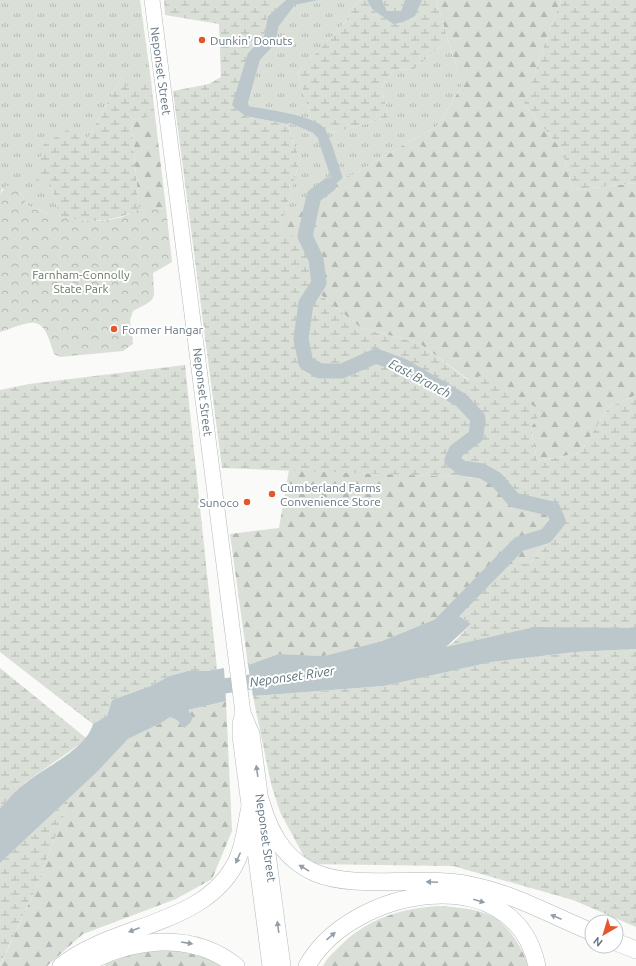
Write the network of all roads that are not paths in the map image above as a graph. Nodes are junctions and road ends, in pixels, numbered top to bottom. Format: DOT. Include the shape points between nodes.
graph roads {
  1 [pos="152,0"];
  2 [pos="255,804"];
  3 [pos="584,929"];
  4 [pos="624,945"];
  5 [pos="636,950"];
  6 [pos="61,966"];
  7 [pos="82,966"];
  8 [pos="236,966"];
  9 [pos="270,966"];
  10 [pos="283,966"];
  11 [pos="307,966"];
  12 [pos="537,966"];
  1 -- 2 [label="main road, Neponset Street" via="243,713 252,734"];
  3 -- 2 [label="highway, one-way" via="504,895 477,887 444,882 336,879 317,875 292,860"];
  2 -- 6 [label="highway, one-way" via="237,860 226,879 210,895 184,911 88,948"];
  2 -- 9 [label="main road, Neponset Street"];
  10 -- 2 [label="main road, Neponset Street, one-way"];
  4 -- 5 [label="highway"];
  7 -- 8 [label="highway, one-way" via="130,946 168,942 203,947 221,955"];
  11 -- 12 [label="highway, one-way" via="326,940 361,915 400,900 434,895 469,898 499,910 525,935"];
}
